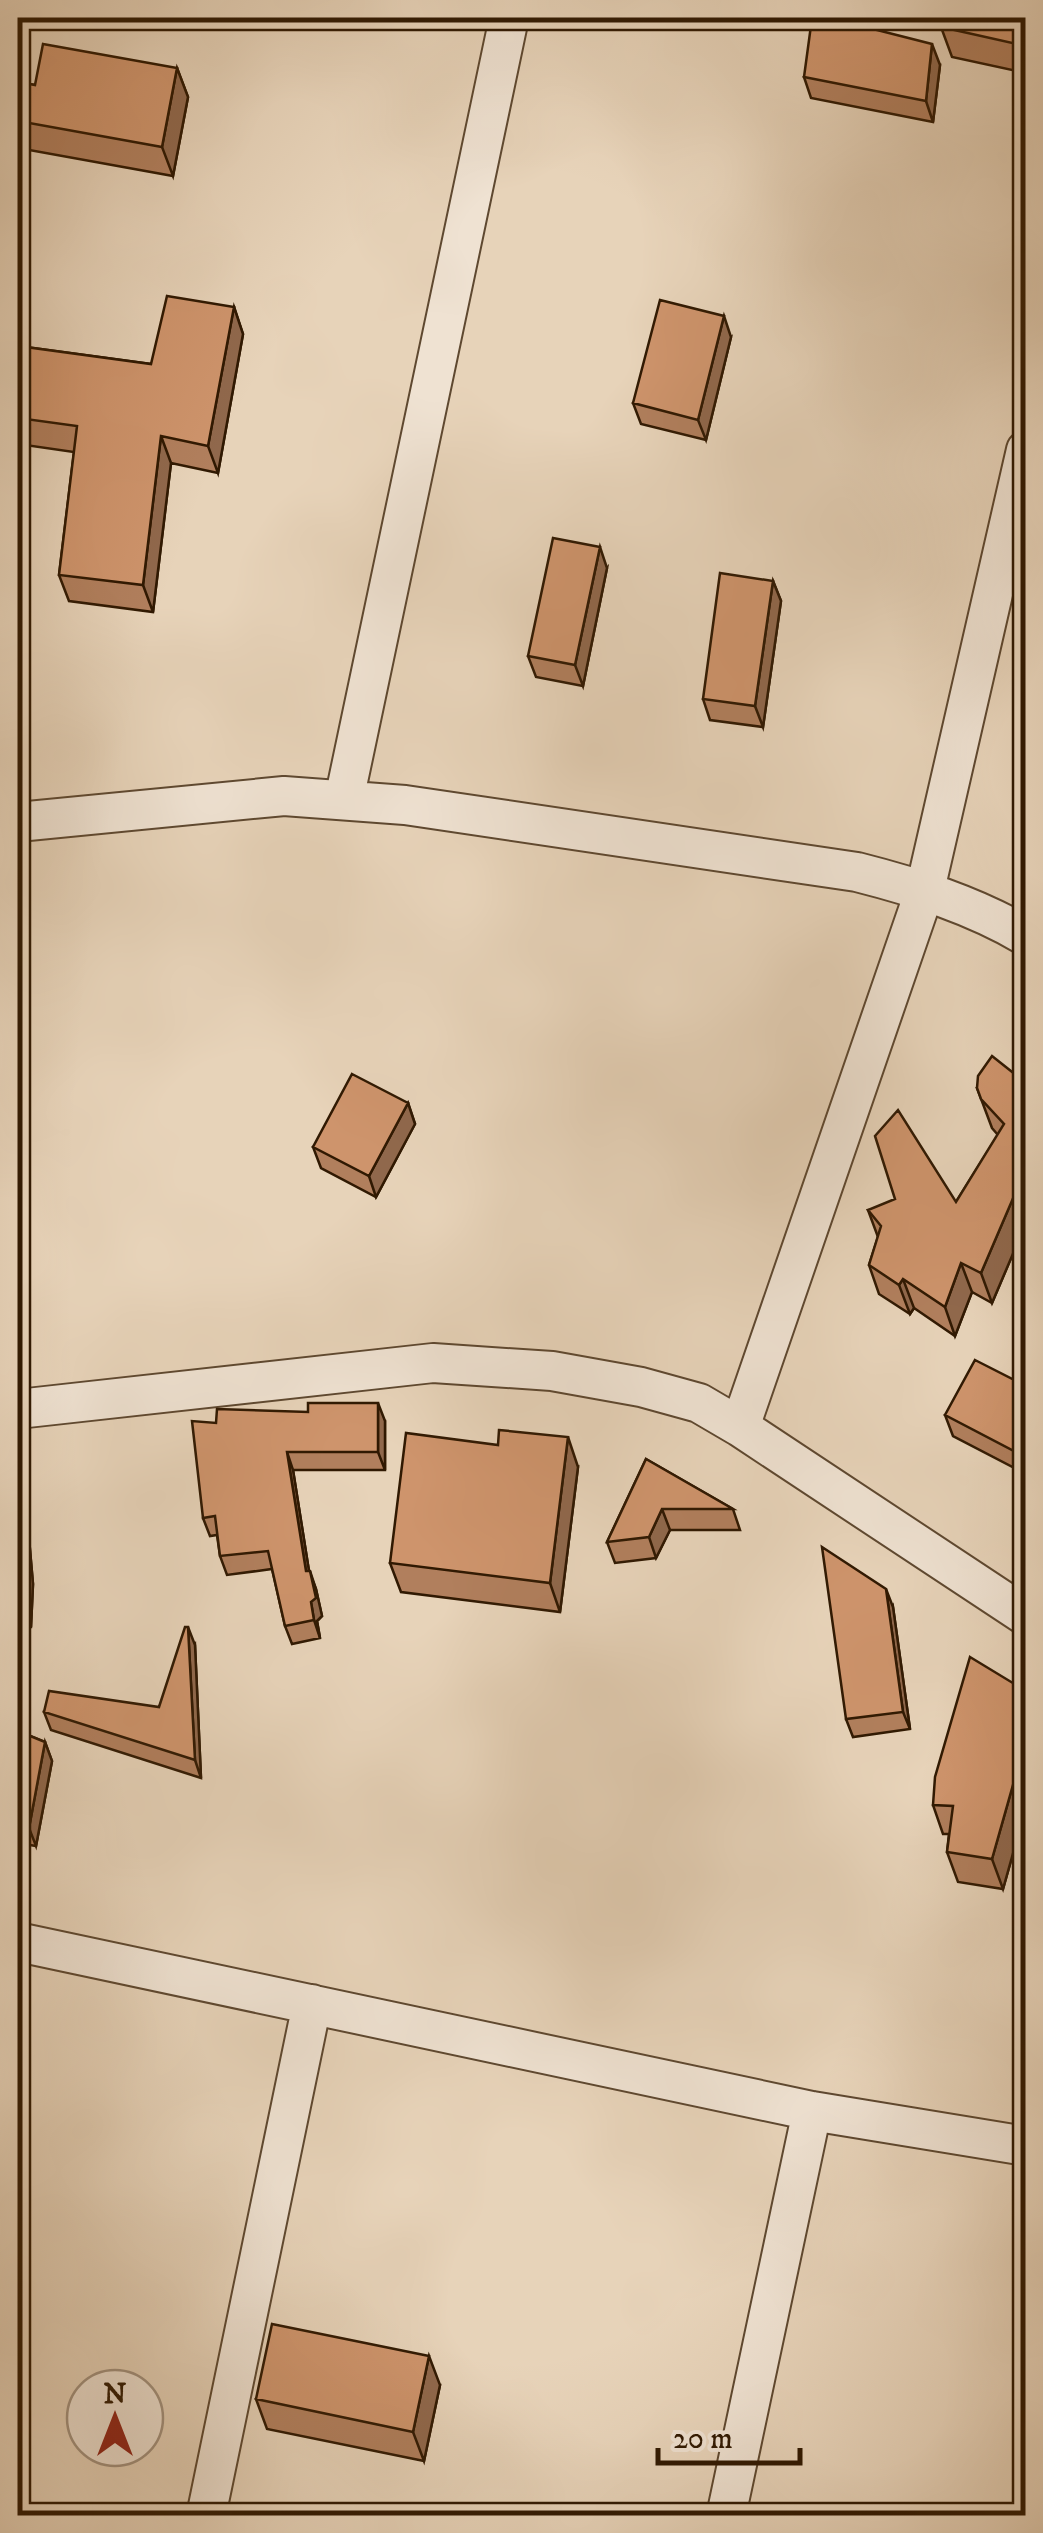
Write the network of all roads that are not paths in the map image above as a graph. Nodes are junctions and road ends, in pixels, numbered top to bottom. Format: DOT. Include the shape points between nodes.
graph roads {
  1 [pos="510,18"];
  2 [pos="1026,450"];
  3 [pos="344,800"];
  4 [pos="18,822"];
  5 [pos="926,890"];
  6 [pos="1026,936"];
  7 [pos="18,1409"];
  8 [pos="740,1427"];
  9 [pos="1026,1616"];
  10 [pos="18,1942"];
  11 [pos="312,2004"];
  12 [pos="812,2112"];
  13 [pos="1026,2146"];
  14 [pos="206,2516"];
  15 [pos="726,2516"];
  1 -- 3 [label="street"];
  2 -- 5 [label="street"];
  3 -- 4 [label="street" via="284,796"];
  3 -- 5 [label="street" via="858,872"];
  5 -- 6 [label="street"];
  5 -- 8 [label="street"];
  7 -- 8 [label="street" via="433,1363 552,1371 641,1387 700,1403"];
  8 -- 9 [label="street"];
  10 -- 11 [label="street"];
  11 -- 12 [label="street"];
  11 -- 14 [label="street"];
  12 -- 13 [label="street"];
  12 -- 15 [label="street"];
}
